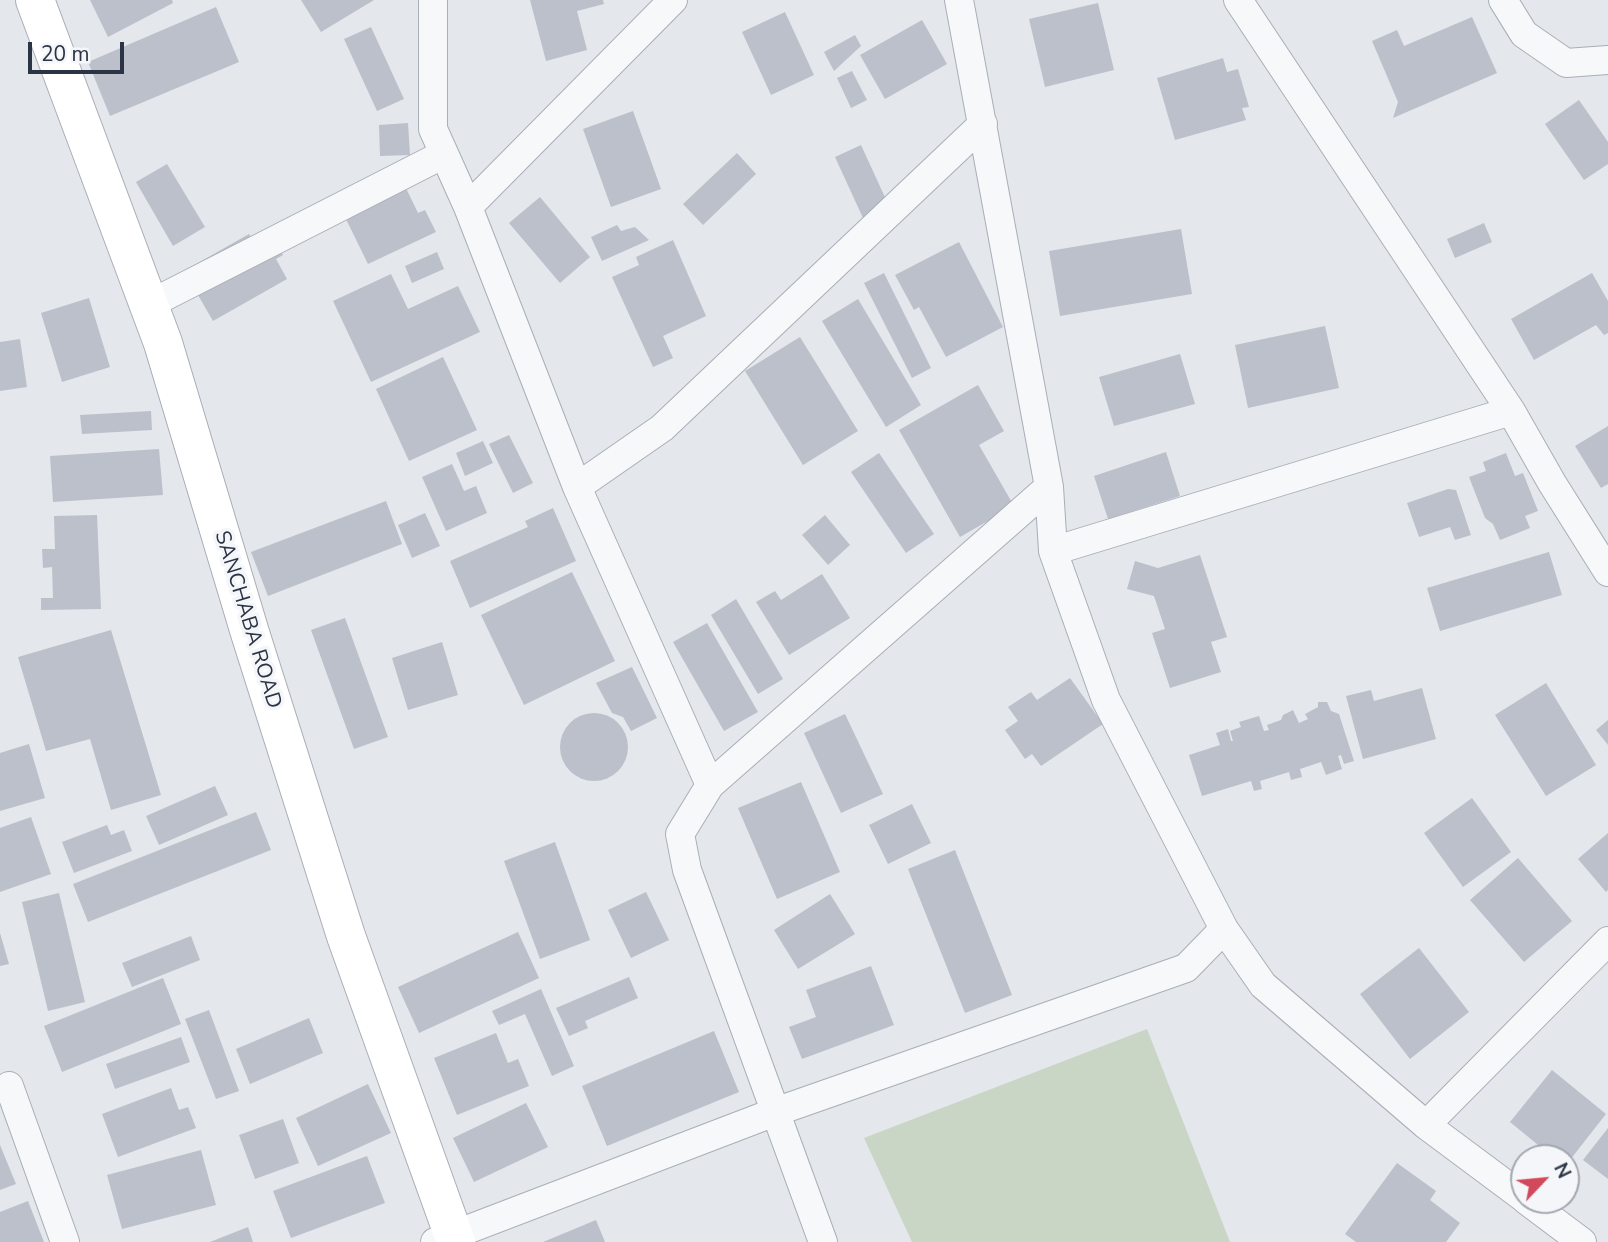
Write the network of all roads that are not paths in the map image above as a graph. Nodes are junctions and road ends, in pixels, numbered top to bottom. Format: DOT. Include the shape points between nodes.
graph roads {
  1 [pos="35,0"];
  2 [pos="433,0"];
  3 [pos="673,0"];
  4 [pos="959,0"];
  5 [pos="1238,0"];
  6 [pos="1503,0"];
  7 [pos="1608,60"];
  8 [pos="983,124"];
  9 [pos="444,153"];
  10 [pos="468,206"];
  11 [pos="148,305"];
  12 [pos="1511,411"];
  13 [pos="577,487"];
  14 [pos="1049,487"];
  15 [pos="1053,551"];
  16 [pos="1608,572"];
  17 [pos="710,785"];
  18 [pos="1224,929"];
  19 [pos="1608,941"];
  20 [pos="9,1086"];
  21 [pos="775,1112"];
  22 [pos="1426,1125"];
  23 [pos="1510,1188"];
  24 [pos="1545,1214"];
  25 [pos="448,1240"];
  26 [pos="65,1242"];
  27 [pos="823,1242"];
  28 [pos="1582,1242"];
  1 -- 11 [label="street, SANCHABA ROAD"];
  2 -- 9 [label="street" via="433,129"];
  3 -- 10 [label="street"];
  4 -- 8 [label="street"];
  5 -- 12 [label="street"];
  6 -- 7 [label="street" via="1524,34 1566,63"];
  8 -- 13 [label="street" via="662,428"];
  8 -- 14 [label="street"];
  9 -- 10 [label="street"];
  9 -- 11 [label="street"];
  10 -- 13 [label="street"];
  11 -- 25 [label="street, SANCHABA ROAD" via="346,936"];
  12 -- 15 [label="street"];
  12 -- 16 [label="street"];
  13 -- 17 [label="street"];
  14 -- 15 [label="street"];
  14 -- 17 [label="street"];
  15 -- 18 [label="street" via="1106,700"];
  17 -- 21 [label="street" via="680,834 682,846"];
  18 -- 21 [label="street" via="1186,968"];
  18 -- 22 [label="street" via="1263,985"];
  19 -- 22 [label="street"];
  20 -- 26 [label="street"];
  21 -- 25 [label="street"];
  21 -- 27 [label="street"];
  22 -- 23 [label="street"];
  24 -- 28 [label="street"];
}
